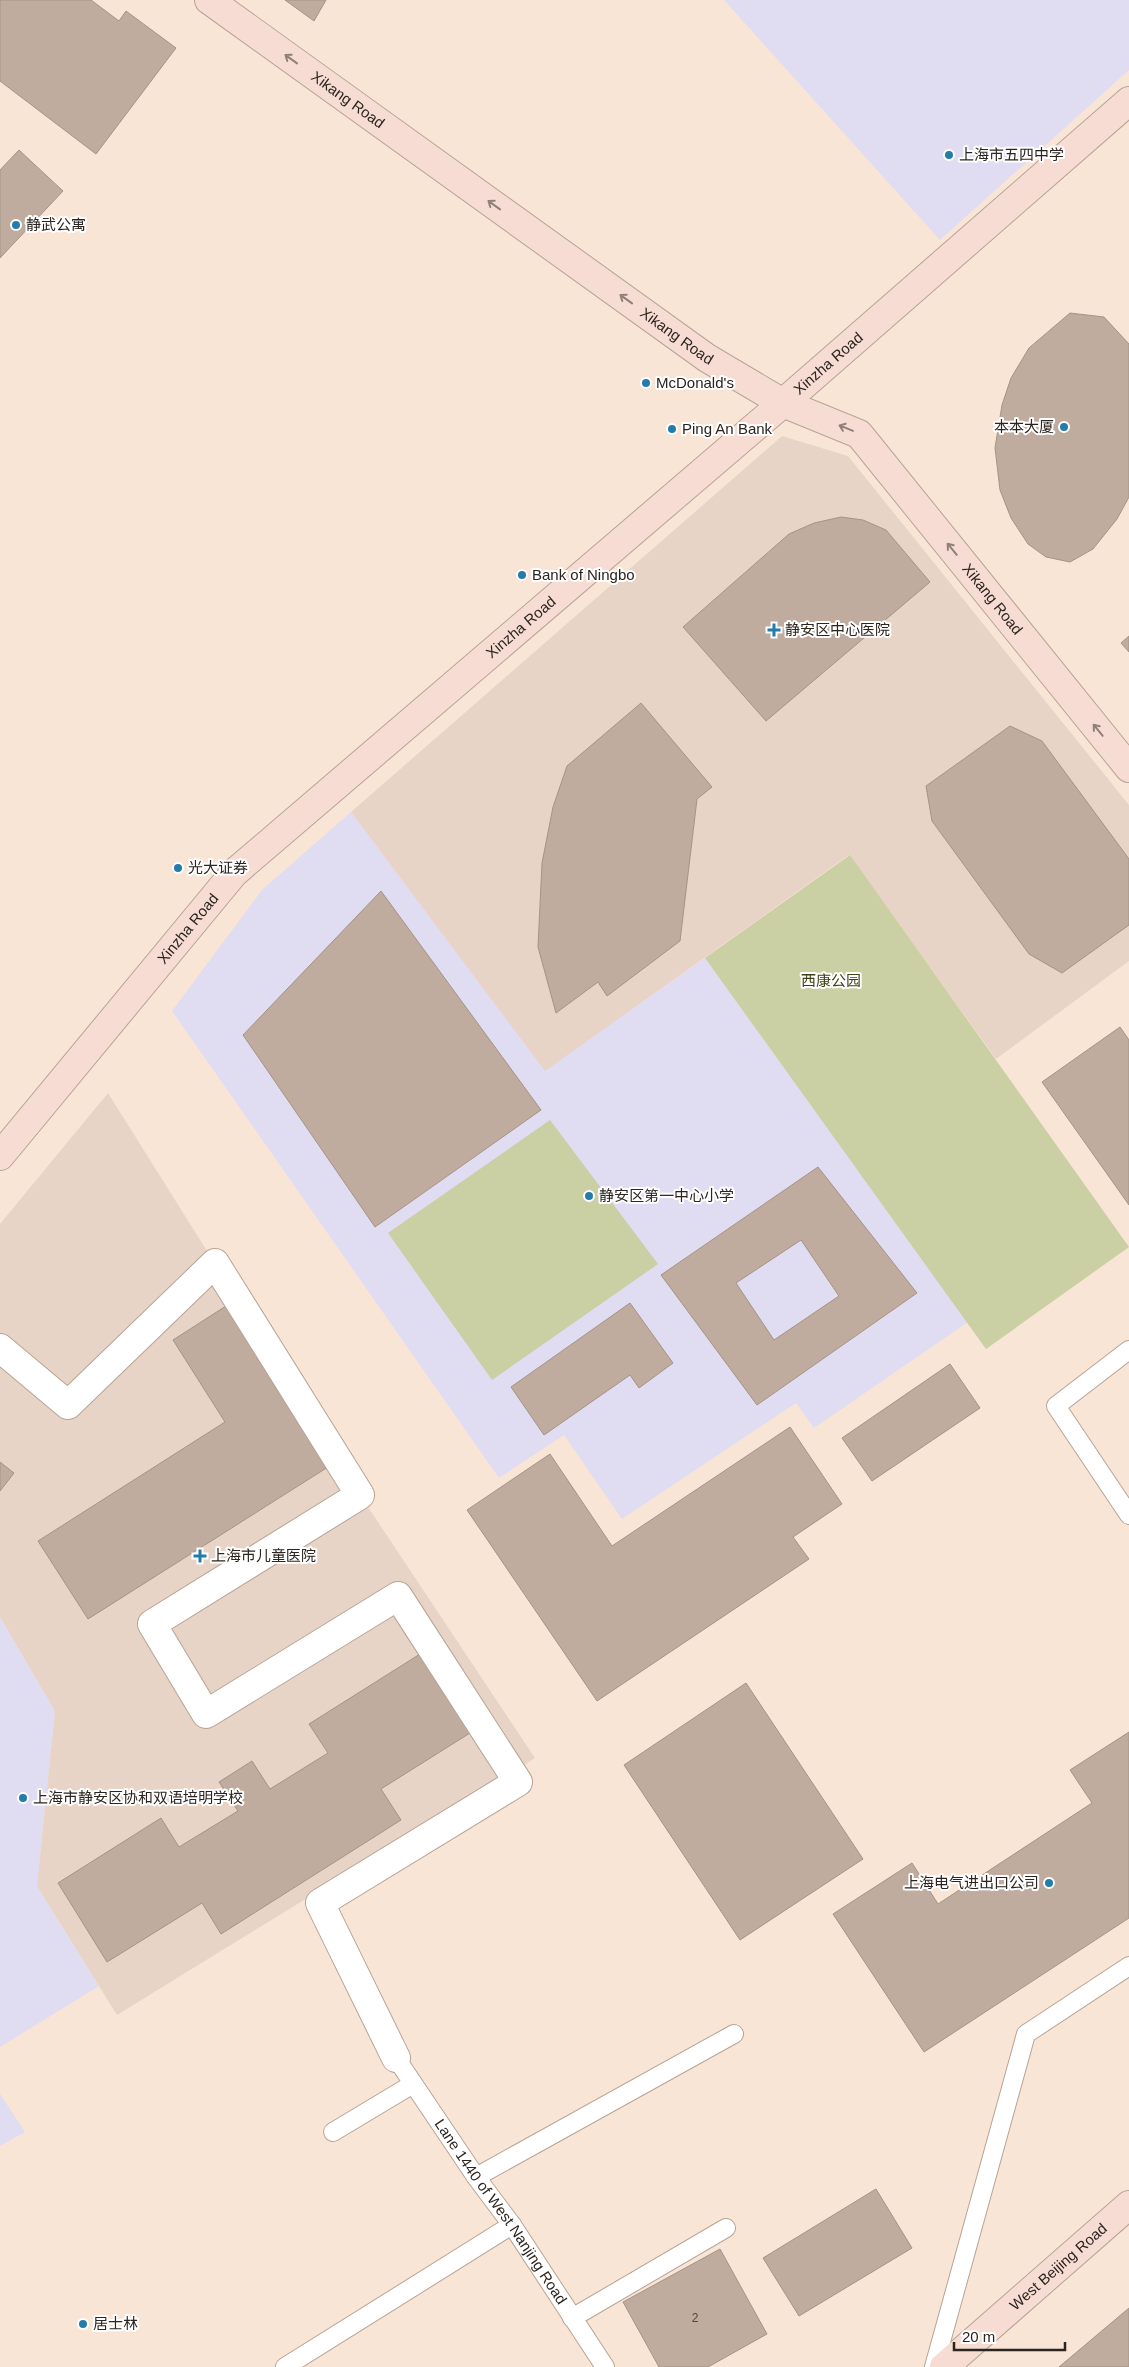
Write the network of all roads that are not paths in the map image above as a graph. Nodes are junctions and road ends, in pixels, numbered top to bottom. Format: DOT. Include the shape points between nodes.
graph roads {
  1 [pos="209,0"];
  2 [pos="1129,102"];
  3 [pos="783,403"];
  4 [pos="1129,768"];
  5 [pos="0,1156"];
  6 [pos="0,1348"];
  7 [pos="1129,1350"];
  8 [pos="1129,1515"];
  9 [pos="1129,1966"];
  10 [pos="734,2034"];
  11 [pos="396,2058"];
  12 [pos="413,2084"];
  13 [pos="333,2132"];
  14 [pos="476,2177"];
  15 [pos="1129,2205"];
  16 [pos="512,2225"];
  17 [pos="726,2228"];
  18 [pos="572,2318"];
  19 [pos="285,2367"];
  20 [pos="605,2367"];
  21 [pos="934,2367"];
  22 [pos="944,2367"];
  3 -- 1 [label="main road, Xikang Road, one-way" via="707,358"];
  2 -- 3 [label="main road, Xinzha Road"];
  4 -- 3 [label="main road, Xikang Road, one-way" via="859,434"];
  3 -- 5 [label="main road, Xinzha Road" via="234,873"];
  6 -- 11 [label="street" via="68,1405 215,1263 360,1494 152,1624 206,1714 398,1596 518,1782 320,1903"];
  7 -- 8 [label="lane" via="1056,1406"];
  9 -- 21 [label="lane" via="1026,2034"];
  10 -- 14 [label="lane"];
  11 -- 12 [label="lane, Lane 1440 of West Nanjing Road"];
  12 -- 13 [label="lane"];
  12 -- 14 [label="lane, Lane 1440 of West Nanjing Road"];
  14 -- 16 [label="lane, Lane 1440 of West Nanjing Road"];
  15 -- 22 [label="main road, West Beijing Road"];
  16 -- 18 [label="lane, Lane 1440 of West Nanjing Road"];
  16 -- 19 [label="lane"];
  17 -- 18 [label="lane"];
  18 -- 20 [label="lane, Lane 1440 of West Nanjing Road"];
}
